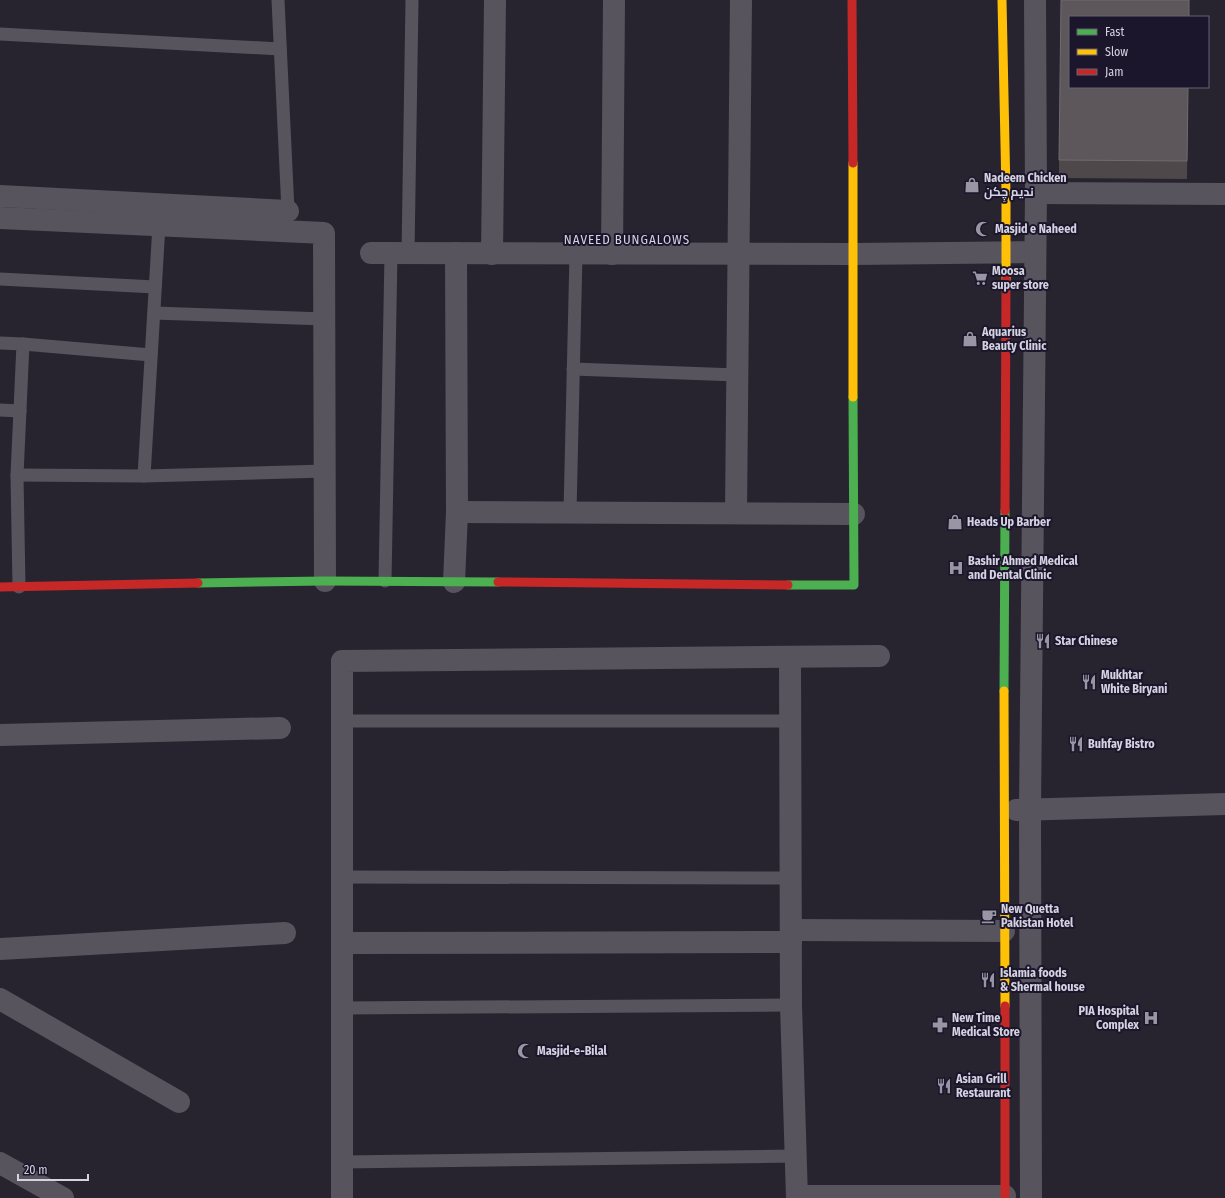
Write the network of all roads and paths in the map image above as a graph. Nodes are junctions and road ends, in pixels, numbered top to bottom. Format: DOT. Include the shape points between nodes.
graph roads {
  1 [pos="278,0"];
  2 [pos="412,0"];
  3 [pos="495,0"];
  4 [pos="614,0"];
  5 [pos="741,0"];
  6 [pos="852,0"];
  7 [pos="1002,0"];
  8 [pos="1035,0"];
  9 [pos="0,34"];
  10 [pos="280,50"];
  11 [pos="1036,193"];
  12 [pos="1225,194"];
  13 [pos="0,196"];
  14 [pos="288,211"];
  15 [pos="0,218"];
  16 [pos="159,225"];
  17 [pos="1006,251"];
  18 [pos="1035,252"];
  19 [pos="390,253"];
  20 [pos="456,253"];
  21 [pos="492,254"];
  22 [pos="576,254"];
  23 [pos="612,254"];
  24 [pos="738,254"];
  25 [pos="853,254"];
  26 [pos="0,280"];
  27 [pos="155,287"];
  28 [pos="154,314"];
  29 [pos="324,319"];
  30 [pos="0,343"];
  31 [pos="23,344"];
  32 [pos="151,355"];
  33 [pos="573,369"];
  34 [pos="737,375"];
  35 [pos="0,410"];
  36 [pos="20,411"];
  37 [pos="325,471"];
  38 [pos="18,474"];
  39 [pos="144,476"];
  40 [pos="457,512"];
  41 [pos="570,512"];
  42 [pos="736,513"];
  43 [pos="854,514"];
  44 [pos="325,580"];
  45 [pos="385,581"];
  46 [pos="454,582"];
  47 [pos="0,587"];
  48 [pos="19,587"];
  49 [pos="878,656"];
  50 [pos="790,657"];
  51 [pos="341,721"];
  52 [pos="790,721"];
  53 [pos="280,728"];
  54 [pos="0,735"];
  55 [pos="1225,804"];
  56 [pos="1030,809"];
  57 [pos="1004,810"];
  58 [pos="341,877"];
  59 [pos="791,878"];
  60 [pos="1004,931"];
  61 [pos="285,932"];
  62 [pos="791,936"];
  63 [pos="342,943"];
  64 [pos="0,949"];
  65 [pos="0,999"];
  66 [pos="792,1005"];
  67 [pos="341,1008"];
  68 [pos="179,1102"];
  69 [pos="796,1156"];
  70 [pos="342,1162"];
  71 [pos="0,1164"];
  72 [pos="797,1197"];
  73 [pos="1005,1197"];
  74 [pos="63,1198"];
  75 [pos="342,1198"];
  76 [pos="1031,1198"];
  1 -- 10 [label="lane"];
  2 -- 19 [label="lane"];
  3 -- 21 [label="street"];
  4 -- 23 [label="street"];
  5 -- 24 [label="street"];
  6 -- 25 [label="street"];
  7 -- 17 [label="street"];
  8 -- 11 [label="street"];
  9 -- 10 [label="lane"];
  10 -- 14 [label="lane"];
  11 -- 12 [label="street"];
  11 -- 18 [label="street"];
  13 -- 14 [label="street"];
  15 -- 16 [label="street"];
  16 -- 27 [label="lane"];
  16 -- 29 [label="street" via="324,233"];
  17 -- 18 [label="street"];
  17 -- 25 [label="street"];
  17 -- 57 [label="street"];
  18 -- 56 [label="street"];
  19 -- 20 [label="street"];
  19 -- 45 [label="lane"];
  20 -- 21 [label="street"];
  20 -- 40 [label="street"];
  21 -- 22 [label="street"];
  22 -- 23 [label="street"];
  22 -- 33 [label="lane"];
  23 -- 24 [label="street"];
  24 -- 25 [label="street"];
  24 -- 34 [label="street"];
  25 -- 43 [label="street"];
  26 -- 27 [label="lane"];
  27 -- 28 [label="lane"];
  28 -- 29 [label="lane"];
  28 -- 32 [label="lane"];
  29 -- 37 [label="street"];
  30 -- 31 [label="lane"];
  31 -- 32 [label="lane"];
  31 -- 36 [label="lane"];
  32 -- 39 [label="lane"];
  33 -- 34 [label="lane"];
  33 -- 41 [label="lane"];
  34 -- 42 [label="street"];
  35 -- 36 [label="lane"];
  36 -- 38 [label="lane"];
  37 -- 39 [label="lane"];
  37 -- 44 [label="street"];
  38 -- 39 [label="lane"];
  38 -- 48 [label="lane"];
  40 -- 41 [label="street"];
  40 -- 46 [label="street"];
  41 -- 42 [label="street"];
  42 -- 43 [label="street"];
  43 -- 46 [label="street" via="854,585"];
  44 -- 45 [label="street"];
  44 -- 48 [label="street"];
  45 -- 46 [label="street"];
  47 -- 48 [label="street"];
  49 -- 50 [label="street"];
  50 -- 51 [label="street" via="342,661"];
  50 -- 52 [label="street"];
  51 -- 52 [label="lane"];
  51 -- 58 [label="street"];
  52 -- 59 [label="street"];
  53 -- 54 [label="street"];
  55 -- 56 [label="street"];
  56 -- 57 [label="street"];
  56 -- 76 [label="street"];
  57 -- 60 [label="street"];
  58 -- 59 [label="lane"];
  58 -- 63 [label="street"];
  59 -- 62 [label="street"];
  60 -- 62 [label="street"];
  60 -- 73 [label="street"];
  61 -- 64 [label="street"];
  62 -- 63 [label="street"];
  62 -- 66 [label="street"];
  63 -- 67 [label="street"];
  65 -- 68 [label="street"];
  66 -- 67 [label="lane"];
  66 -- 69 [label="street"];
  67 -- 70 [label="street"];
  69 -- 70 [label="lane"];
  69 -- 72 [label="street"];
  70 -- 75 [label="street"];
  71 -- 74 [label="street"];
  72 -- 73 [label="street"];
}
